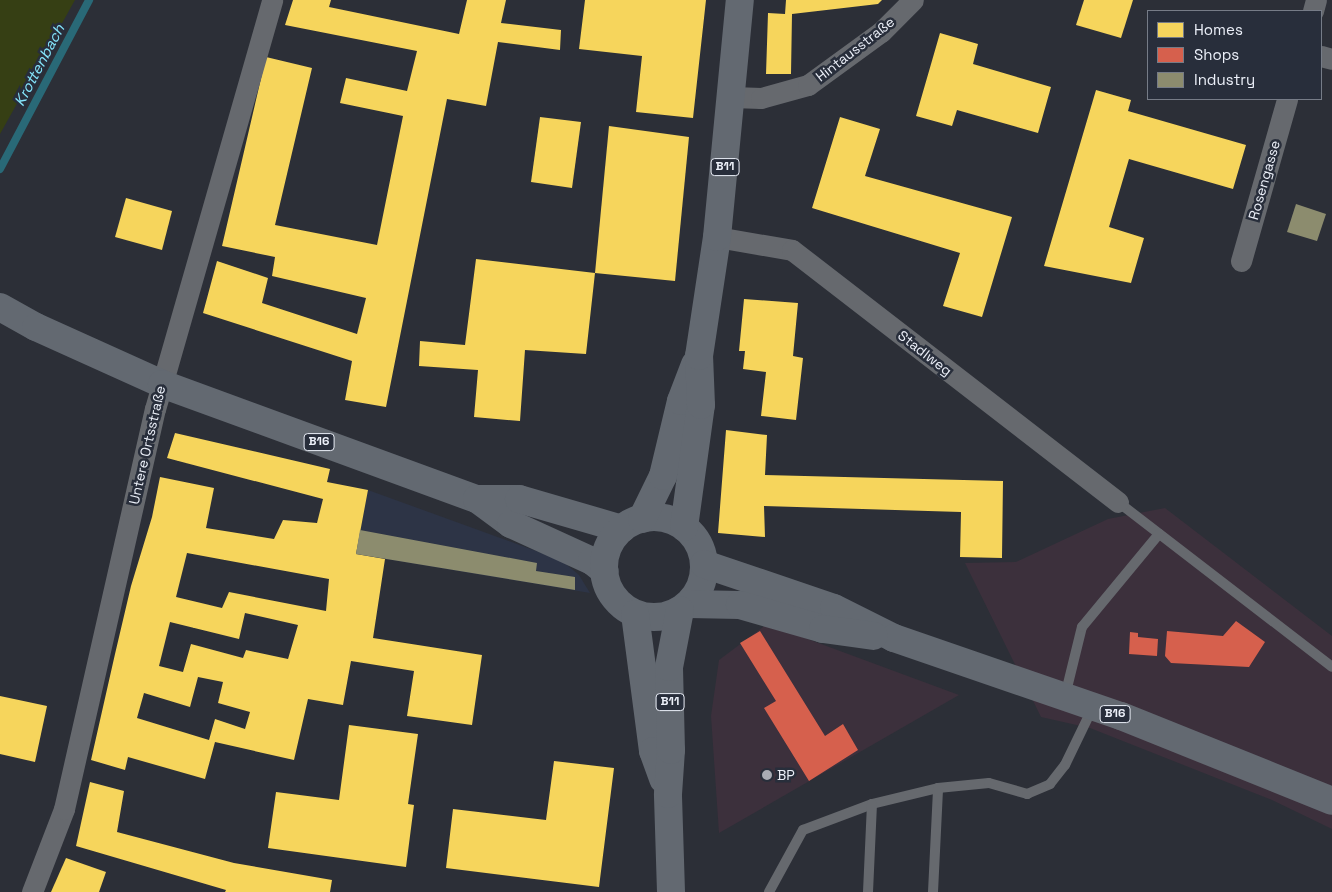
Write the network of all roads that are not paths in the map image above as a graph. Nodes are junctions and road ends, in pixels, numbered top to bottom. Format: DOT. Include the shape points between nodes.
graph roads {
  1 [pos="272,0"];
  2 [pos="740,0"];
  3 [pos="913,0"];
  4 [pos="732,97"];
  5 [pos="1287,100"];
  6 [pos="717,237"];
  7 [pos="1240,261"];
  8 [pos="0,307"];
  9 [pos="699,356"];
  10 [pos="162,384"];
  11 [pos="477,499"];
  12 [pos="1118,502"];
  13 [pos="632,524"];
  14 [pos="684,527"];
  15 [pos="1159,534"];
  16 [pos="704,564"];
  17 [pos="605,570"];
  18 [pos="684,607"];
  19 [pos="636,614"];
  20 [pos="894,638"];
  21 [pos="1332,667"];
  22 [pos="1065,697"];
  23 [pos="1093,706"];
  24 [pos="938,788"];
  25 [pos="668,794"];
  26 [pos="1332,801"];
  27 [pos="872,804"];
  28 [pos="32,892"];
  29 [pos="671,892"];
  30 [pos="769,892"];
  31 [pos="868,892"];
  32 [pos="933,892"];
  1 -- 10 [label="street, Untere Ortsstraße"];
  2 -- 4 [label="main road, B11"];
  3 -- 4 [label="street, Hintausstraße" via="881,32 808,85 761,98"];
  4 -- 6 [label="main road, B11"];
  5 -- 7 [label="street, Rosengasse"];
  6 -- 9 [label="main road, B11"];
  6 -- 12 [label="street, Stadlweg" via="792,250"];
  8 -- 10 [label="main road, B16" via="36,327"];
  9 -- 13 [label="main road, B11" via="681,402 663,476"];
  9 -- 14 [label="main road, B11" via="701,405"];
  10 -- 11 [label="main road, B16"];
  10 -- 28 [label="street, Untere Ortsstraße" via="64,809"];
  11 -- 13 [label="main road, B16" via="519,499"];
  11 -- 17 [label="main road, B16" via="511,524"];
  12 -- 15 [label="lane"];
  13 -- 14 [label="main road" via="660,518"];
  13 -- 17 [label="main road, B11" via="609,548"];
  14 -- 16 [label="main road" via="698,544"];
  15 -- 21 [label="lane"];
  15 -- 22 [label="lane" via="1082,627"];
  16 -- 18 [label="main road, B11" via="701,585"];
  16 -- 20 [label="main road, B16" via="834,608"];
  17 -- 19 [label="main road, B11" via="609,589"];
  18 -- 19 [label="main road" via="662,617"];
  18 -- 20 [label="main road, B16" via="740,605 823,629"];
  18 -- 25 [label="main road, B11" via="669,667 672,750"];
  19 -- 25 [label="main road, B11" via="653,751"];
  20 -- 22 [label="main road, B16"];
  22 -- 23 [label="main road, B16"];
  23 -- 24 [label="lane" via="1065,765 1050,784 1027,794 989,783"];
  23 -- 26 [label="main road, B16"];
  24 -- 27 [label="lane"];
  24 -- 32 [label="lane"];
  25 -- 29 [label="main road, B11"];
  27 -- 30 [label="lane" via="803,830"];
  27 -- 31 [label="lane"];
}
